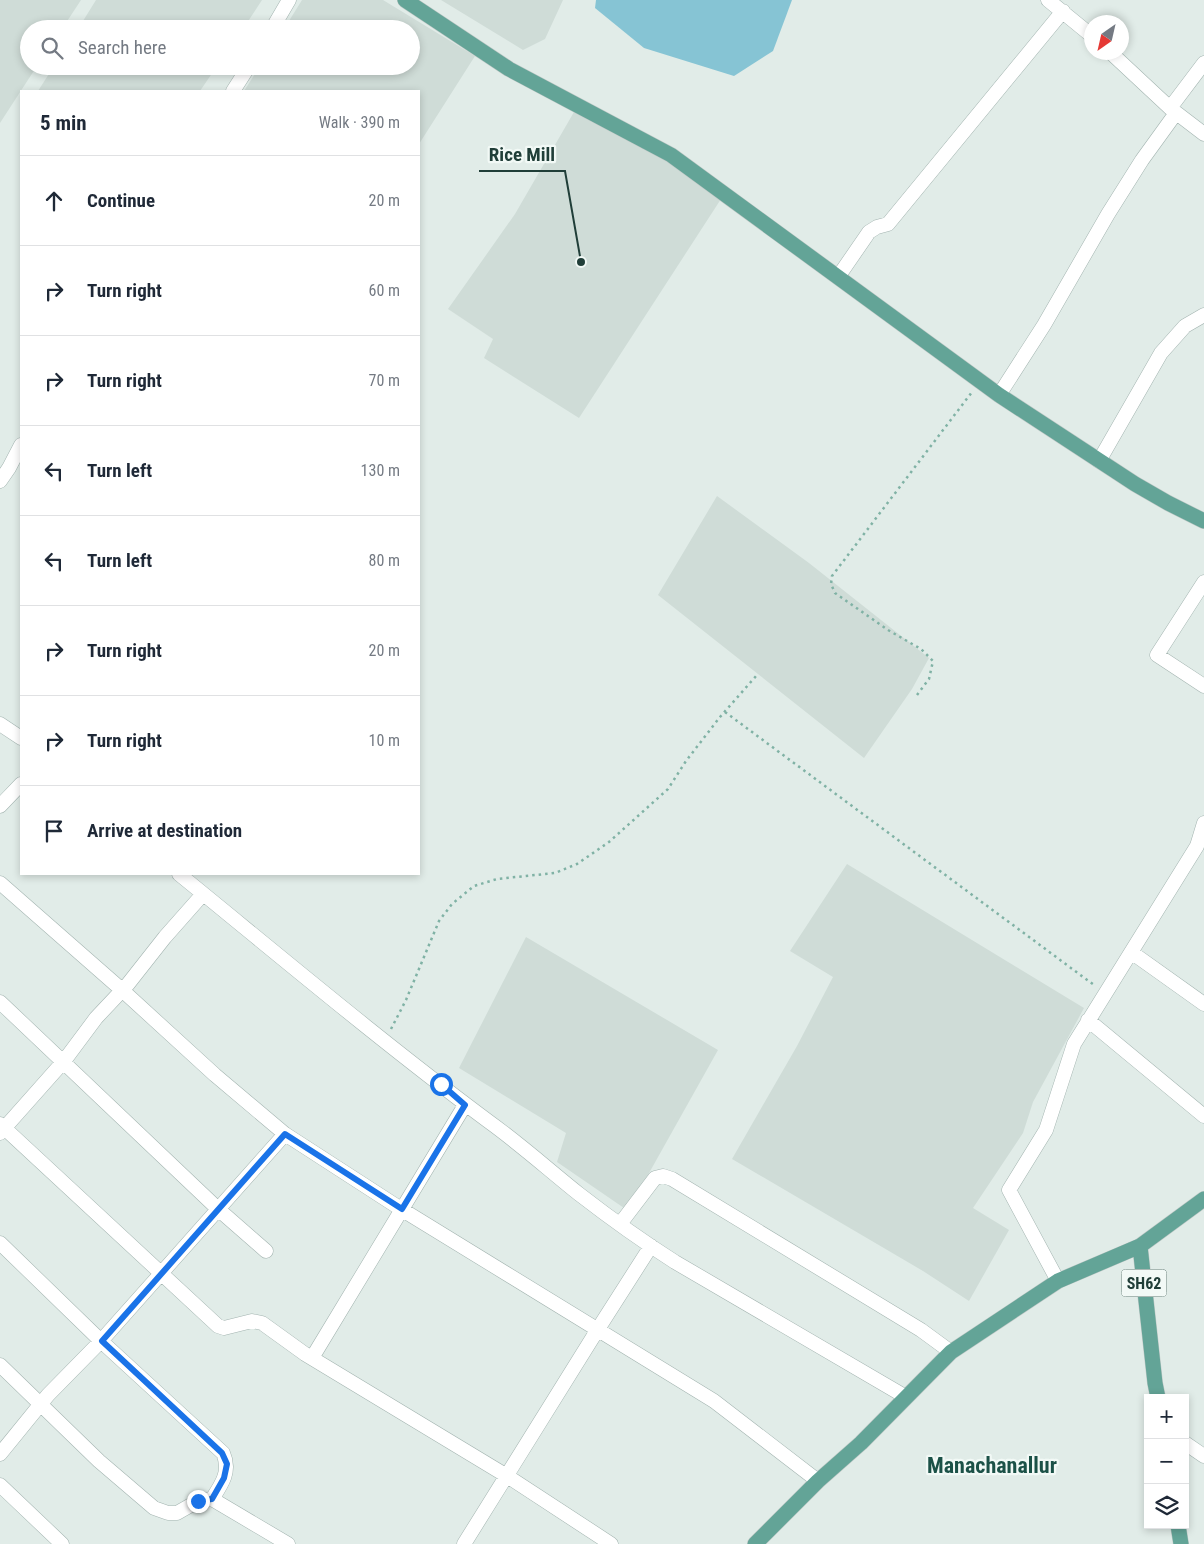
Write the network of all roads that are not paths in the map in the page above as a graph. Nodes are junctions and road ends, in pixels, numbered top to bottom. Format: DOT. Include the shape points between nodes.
graph roads {
  1 [pos="289,0"];
  2 [pos="405,0"];
  3 [pos="1048,0"];
  4 [pos="1062,11"];
  5 [pos="277,20"];
  6 [pos="1084,29"];
  7 [pos="1119,60"];
  8 [pos="1204,62"];
  9 [pos="243,75"];
  10 [pos="234,90"];
  11 [pos="1173,110"];
  12 [pos="1204,134"];
  13 [pos="838,277"];
  14 [pos="1204,315"];
  15 [pos="999,395"];
  16 [pos="20,451"];
  17 [pos="1099,461"];
  18 [pos="0,481"];
  19 [pos="1204,521"];
  20 [pos="1204,582"];
  21 [pos="1204,686"];
  22 [pos="0,724"];
  23 [pos="20,737"];
  24 [pos="20,785"];
  25 [pos="0,806"];
  26 [pos="1203,831"];
  27 [pos="180,875"];
  28 [pos="0,882"];
  29 [pos="203,894"];
  30 [pos="1131,952"];
  31 [pos="122,990"];
  32 [pos="0,1002"];
  33 [pos="1204,1004"];
  34 [pos="1088,1020"];
  35 [pos="64,1061"];
  36 [pos="465,1105"];
  37 [pos="1204,1116"];
  38 [pos="1,1129"];
  39 [pos="285,1134"];
  40 [pos="1204,1199"];
  41 [pos="218,1209"];
  42 [pos="402,1209"];
  43 [pos="620,1224"];
  44 [pos="0,1243"];
  45 [pos="651,1246"];
  46 [pos="1140,1246"];
  47 [pos="266,1251"];
  48 [pos="161,1273"];
  49 [pos="1058,1281"];
  50 [pos="598,1329"];
  51 [pos="102,1341"];
  52 [pos="951,1352"];
  53 [pos="312,1358"];
  54 [pos="0,1365"];
  55 [pos="1157,1394"];
  56 [pos="906,1398"];
  57 [pos="41,1404"];
  58 [pos="1189,1446"];
  59 [pos="0,1454"];
  60 [pos="1204,1456"];
  61 [pos="507,1476"];
  62 [pos="818,1481"];
  63 [pos="0,1485"];
  64 [pos="212,1499"];
  65 [pos="1179,1529"];
  66 [pos="62,1544"];
  67 [pos="288,1544"];
  68 [pos="464,1544"];
  69 [pos="611,1544"];
  70 [pos="757,1544"];
  71 [pos="1181,1544"];
  1 -- 5 [label="street"];
  2 -- 13 [label="main road" via="509,69 671,155"];
  3 -- 4 [label="street"];
  4 -- 6 [label="street"];
  4 -- 13 [label="street" via="888,224 869,232"];
  7 -- 11 [label="street"];
  8 -- 11 [label="street"];
  9 -- 10 [label="street"];
  11 -- 12 [label="street"];
  11 -- 15 [label="street"];
  13 -- 15 [label="main road"];
  14 -- 17 [label="street" via="1185,326 1161,353"];
  15 -- 17 [label="main road"];
  16 -- 18 [label="street"];
  17 -- 19 [label="main road" via="1168,504"];
  20 -- 21 [label="street" via="1157,655"];
  22 -- 23 [label="street"];
  24 -- 25 [label="street"];
  26 -- 30 [label="street" via="1197,846"];
  27 -- 29 [label="street"];
  28 -- 31 [label="street"];
  29 -- 31 [label="street"];
  29 -- 36 [label="street"];
  30 -- 33 [label="street"];
  30 -- 34 [label="street"];
  31 -- 35 [label="street"];
  31 -- 39 [label="street"];
  32 -- 35 [label="street"];
  34 -- 37 [label="street"];
  34 -- 49 [label="street" via="1074,1044 1046,1130 1009,1190"];
  35 -- 38 [label="street"];
  35 -- 41 [label="street"];
  36 -- 42 [label="street"];
  36 -- 43 [label="street"];
  38 -- 48 [label="street"];
  39 -- 41 [label="street"];
  39 -- 42 [label="street"];
  40 -- 46 [label="main road, SH62"];
  41 -- 47 [label="street"];
  41 -- 48 [label="street"];
  42 -- 50 [label="street"];
  42 -- 53 [label="street"];
  43 -- 45 [label="street"];
  43 -- 52 [label="street" via="655,1178 672,1179 921,1330"];
  44 -- 51 [label="street"];
  45 -- 50 [label="street"];
  45 -- 56 [label="street"];
  46 -- 49 [label="main road"];
  46 -- 55 [label="main road, SH62"];
  48 -- 51 [label="street"];
  48 -- 53 [label="street" via="218,1326 224,1328 258,1322"];
  49 -- 52 [label="main road"];
  50 -- 61 [label="street"];
  50 -- 62 [label="street" via="714,1402"];
  51 -- 57 [label="street"];
  51 -- 64 [label="street" via="222,1453 227,1464 224,1478"];
  52 -- 56 [label="main road"];
  53 -- 61 [label="street"];
  54 -- 57 [label="street"];
  56 -- 62 [label="main road"];
  57 -- 59 [label="street"];
  57 -- 64 [label="street" via="99,1461 154,1508 177,1513 198,1501"];
  58 -- 60 [label="street"];
  61 -- 68 [label="street"];
  61 -- 69 [label="street"];
  62 -- 70 [label="main road"];
  63 -- 66 [label="street"];
  64 -- 67 [label="street"];
  65 -- 71 [label="main road"];
}
